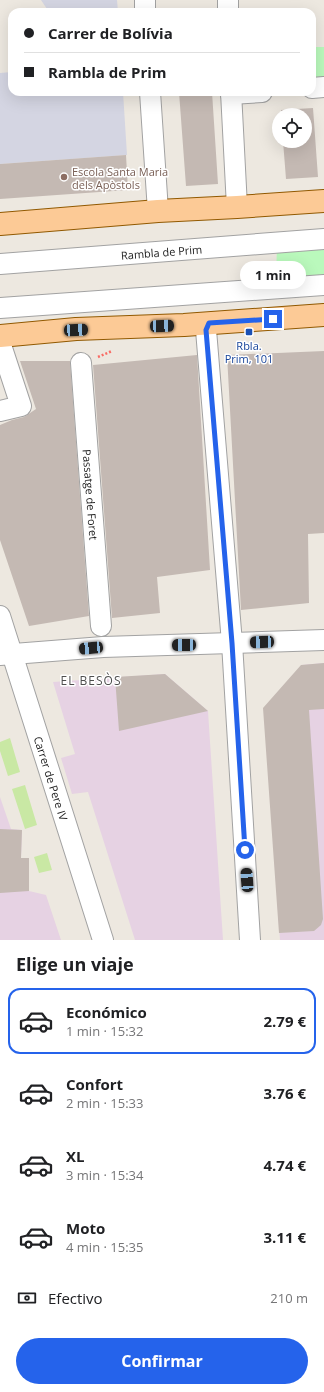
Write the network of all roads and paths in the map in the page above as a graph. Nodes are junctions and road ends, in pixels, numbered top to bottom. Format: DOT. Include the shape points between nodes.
graph roads {
  1 [pos="150,96"];
  2 [pos="231,96"];
  3 [pos="324,201"];
  4 [pos="237,207"];
  5 [pos="158,211"];
  6 [pos="0,224"];
  7 [pos="324,240"];
  8 [pos="0,264"];
  9 [pos="324,285"];
  10 [pos="0,308"];
  11 [pos="324,315"];
  12 [pos="209,323"];
  13 [pos="0,336"];
  14 [pos="0,342"];
  15 [pos="81,363"];
  16 [pos="0,411"];
  17 [pos="0,616"];
  18 [pos="101,626"];
  19 [pos="324,640"];
  20 [pos="232,643"];
  21 [pos="6,655"];
  22 [pos="103,940"];
  23 [pos="250,940"];
  1 -- 5 [label="street"];
  2 -- 4 [label="street"];
  3 -- 4 [label="main road"];
  4 -- 5 [label="main road"];
  5 -- 6 [label="main road"];
  7 -- 8 [label="street, Rambla de Prim"];
  9 -- 10 [label="street"];
  11 -- 12 [label="main road"];
  12 -- 13 [label="main road"];
  12 -- 20 [label="street" via="206,330"];
  14 -- 16 [label="street" via="21,406"];
  15 -- 18 [label="street, Passatge de Foret"];
  17 -- 21 [label="street, Carrer de Pere IV"];
  19 -- 20 [label="street"];
  20 -- 21 [label="street" via="103,647"];
  20 -- 23 [label="street"];
  21 -- 22 [label="street, Carrer de Pere IV"];
}
